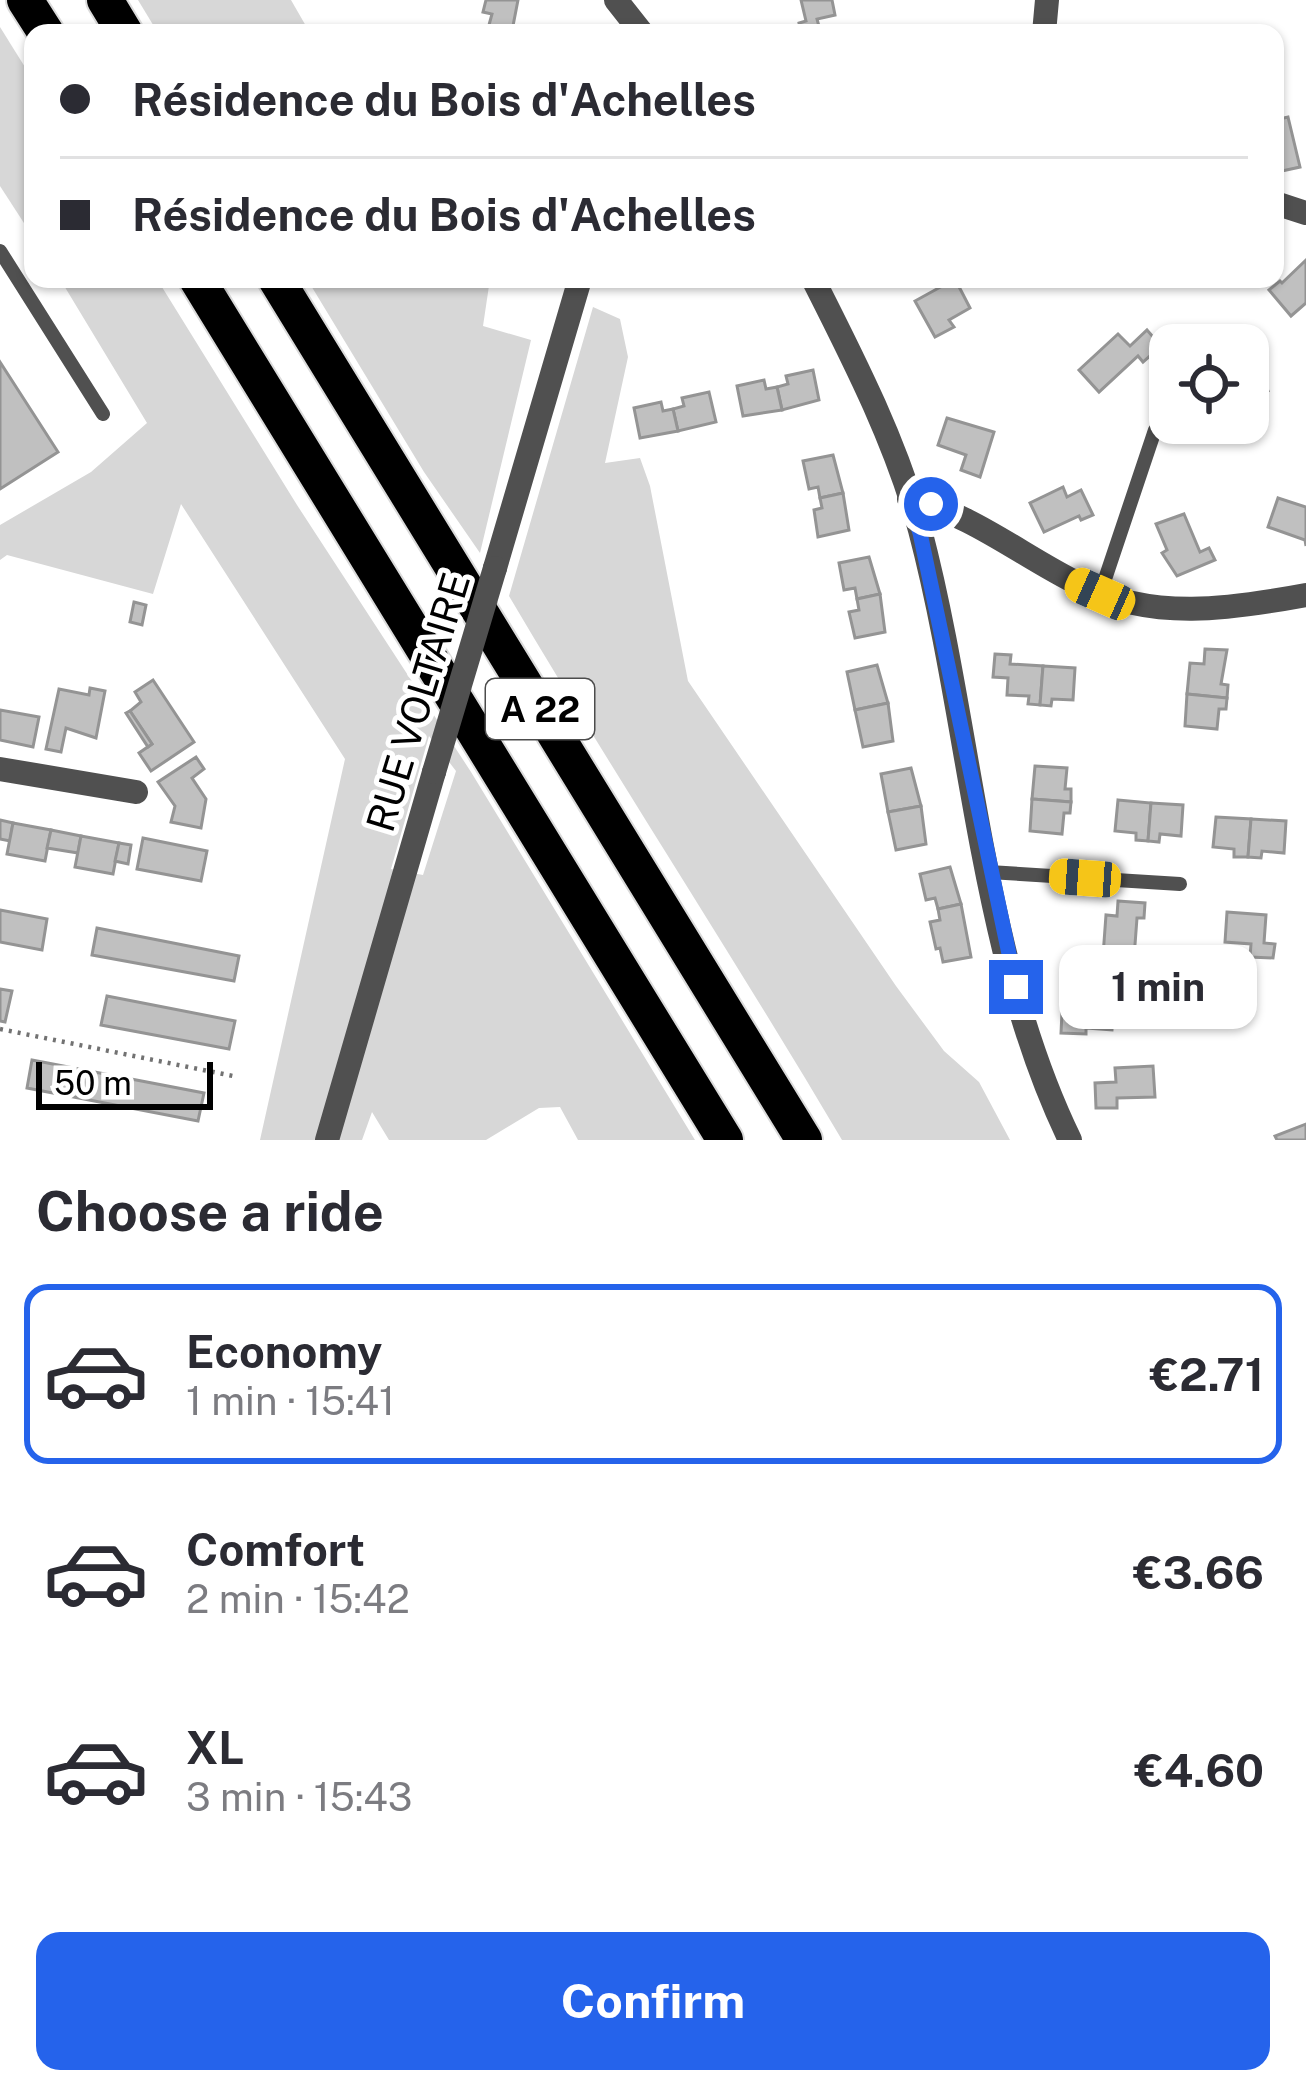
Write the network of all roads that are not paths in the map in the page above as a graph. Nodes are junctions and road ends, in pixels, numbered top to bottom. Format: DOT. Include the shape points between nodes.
graph roads {
  1 [pos="0,251"];
  2 [pos="202,288"];
  3 [pos="282,288"];
  4 [pos="578,288"];
  5 [pos="817,288"];
  6 [pos="103,414"];
  7 [pos="1150,444"];
  8 [pos="909,499"];
  9 [pos="1100,594"];
  10 [pos="1306,595"];
  11 [pos="0,769"];
  12 [pos="136,792"];
  13 [pos="989,872"];
  14 [pos="1180,884"];
  15 [pos="327,1140"];
  16 [pos="724,1140"];
  17 [pos="804,1140"];
  18 [pos="1070,1140"];
  1 -- 6 [label="lane"];
  2 -- 16 [label="highway, A 22"];
  3 -- 17 [label="highway, A 22"];
  4 -- 15 [label="street, RUE VOLTAIRE, bridge"];
  5 -- 8 [label="street"];
  7 -- 9 [label="lane"];
  8 -- 9 [label="street" via="960,516"];
  8 -- 13 [label="street"];
  9 -- 10 [label="street" via="1206,609"];
  11 -- 12 [label="street"];
  13 -- 14 [label="lane"];
  13 -- 18 [label="street" via="1022,1012"];
}
